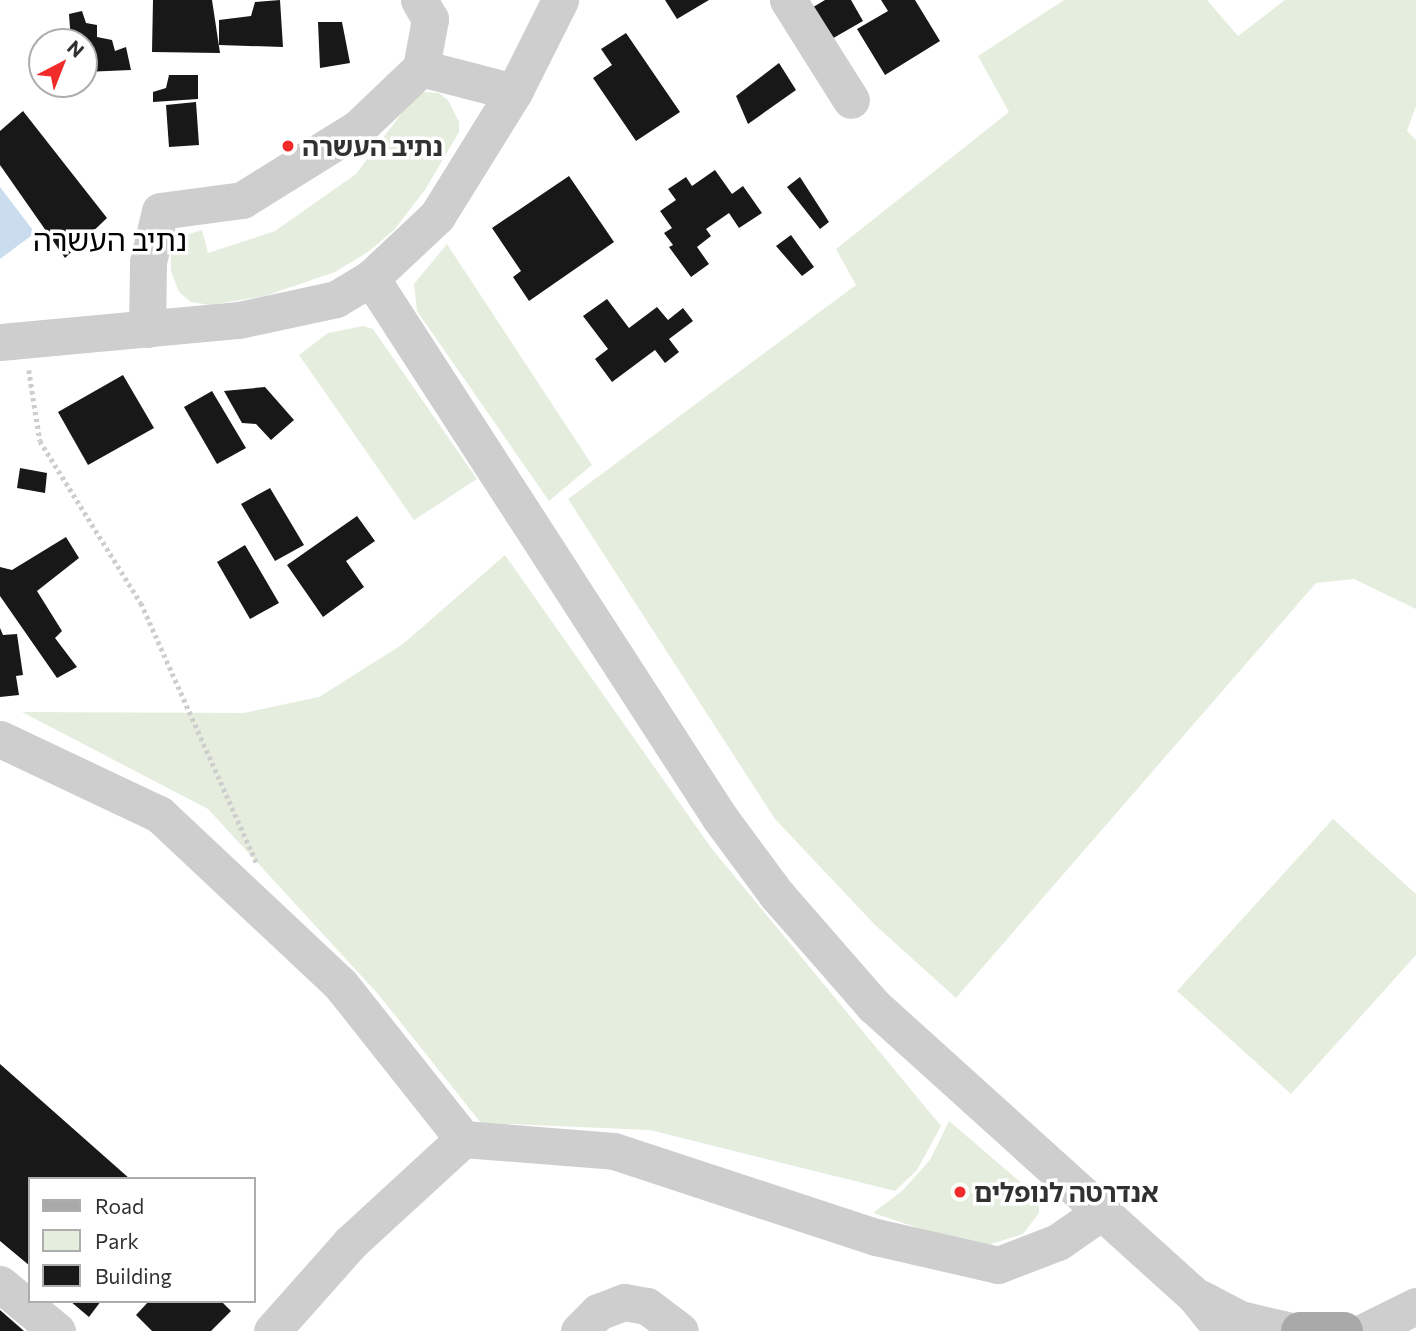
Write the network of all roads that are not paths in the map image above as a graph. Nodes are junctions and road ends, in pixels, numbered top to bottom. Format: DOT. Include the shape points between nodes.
graph roads {
  1 [pos="419,0"];
  2 [pos="560,0"];
  3 [pos="788,0"];
  4 [pos="421,68"];
  5 [pos="514,92"];
  6 [pos="851,100"];
  7 [pos="371,278"];
  8 [pos="147,329"];
  9 [pos="13,342"];
  10 [pos="0,739"];
  11 [pos="463,1139"];
  12 [pos="1101,1212"];
  13 [pos="0,1284"];
  14 [pos="1195,1296"];
  15 [pos="1416,1306"];
  16 [pos="1416,1322"];
  17 [pos="57,1331"];
  18 [pos="272,1331"];
  19 [pos="579,1331"];
  20 [pos="680,1331"];
  21 [pos="1223,1331"];
  22 [pos="1291,1331"];
  23 [pos="1300,1331"];
  24 [pos="1344,1331"];
  25 [pos="1365,1331"];
  26 [pos="1410,1331"];
  1 -- 4 [label="street" via="430,19"];
  2 -- 5 [label="street"];
  3 -- 6 [label="street"];
  4 -- 5 [label="street"];
  4 -- 8 [label="street" via="358,128 242,200 160,211 148,262"];
  5 -- 7 [label="street" via="437,216"];
  7 -- 8 [label="street" via="336,299 239,320"];
  7 -- 12 [label="street" via="720,818 777,895 883,1015"];
  8 -- 9 [label="street"];
  10 -- 11 [label="street" via="159,814 341,985"];
  11 -- 12 [label="street" via="614,1151 876,1237 998,1265 1058,1242"];
  11 -- 18 [label="street" via="350,1243"];
  12 -- 14 [label="street"];
  13 -- 17 [label="street"];
  14 -- 21 [label="street"];
  14 -- 22 [label="street" via="1240,1319"];
  15 -- 25 [label="street"];
  16 -- 26 [label="street"];
  19 -- 20 [label="street" via="598,1312 624,1302 646,1306"];
  23 -- 24 [label="main road"];
}
